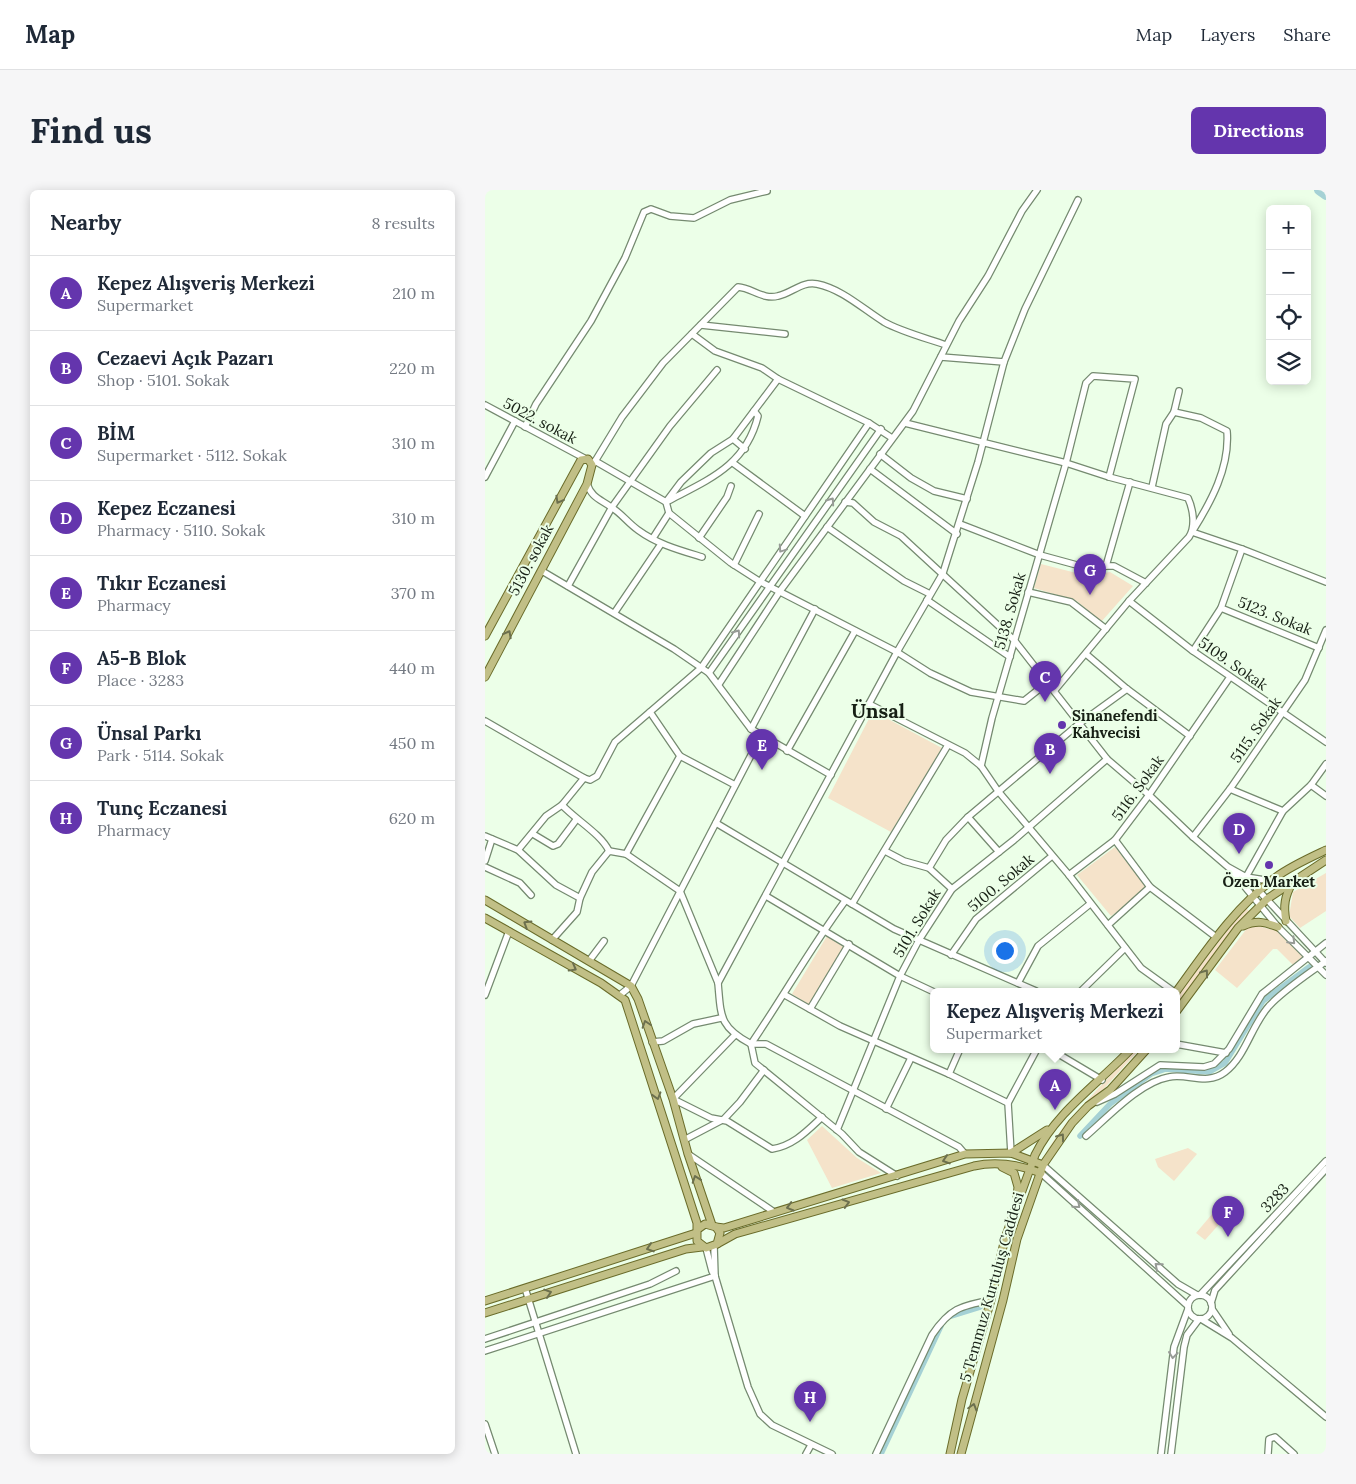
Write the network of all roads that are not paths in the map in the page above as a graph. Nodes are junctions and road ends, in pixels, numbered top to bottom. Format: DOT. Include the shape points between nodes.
graph roads {
  1 [pos="1037,190"];
  2 [pos="767,191"];
  3 [pos="1078,200"];
  4 [pos="701,325"];
  5 [pos="692,334"];
  6 [pos="785,334"];
  7 [pos="946,345"];
  8 [pos="941,357"];
  9 [pos="1004,362"];
  10 [pos="717,370"];
  11 [pos="778,378"];
  12 [pos="1179,391"];
  13 [pos="485,405"];
  14 [pos="754,411"];
  15 [pos="1174,412"];
  16 [pos="515,421"];
  17 [pos="869,422"];
  18 [pos="905,423"];
  19 [pos="525,426"];
  20 [pos="881,430"];
  21 [pos="892,438"];
  22 [pos="733,439"];
  23 [pos="983,442"];
  24 [pos="745,449"];
  25 [pos="880,454"];
  26 [pos="584,458"];
  27 [pos="733,463"];
  28 [pos="1066,463"];
  29 [pos="593,464"];
  30 [pos="869,469"];
  31 [pos="485,477"];
  32 [pos="1109,477"];
  33 [pos="631,481"];
  34 [pos="1130,482"];
  35 [pos="587,484"];
  36 [pos="731,486"];
  37 [pos="1151,487"];
  38 [pos="967,499"];
  39 [pos="666,502"];
  40 [pos="845,502"];
  41 [pos="612,507"];
  42 [pos="669,513"];
  43 [pos="759,514"];
  44 [pos="805,516"];
  45 [pos="960,524"];
  46 [pos="827,527"];
  47 [pos="957,534"];
  48 [pos="1191,535"];
  49 [pos="653,538"];
  50 [pos="699,538"];
  51 [pos="661,544"];
  52 [pos="1242,549"];
  53 [pos="1040,554"];
  54 [pos="701,558"];
  55 [pos="734,565"];
  56 [pos="1106,566"];
  57 [pos="542,571"];
  58 [pos="943,573"];
  59 [pos="760,582"];
  60 [pos="1326,582"];
  61 [pos="1146,583"];
  62 [pos="568,586"];
  63 [pos="771,586"];
  64 [pos="780,591"];
  65 [pos="1028,592"];
  66 [pos="928,597"];
  67 [pos="1129,601"];
  68 [pos="1221,608"];
  69 [pos="815,609"];
  70 [pos="615,612"];
  71 [pos="1106,629"];
  72 [pos="1326,630"];
  73 [pos="855,632"];
  74 [pos="485,636"];
  75 [pos="1014,640"];
  76 [pos="1319,648"];
  77 [pos="897,652"];
  78 [pos="1193,652"];
  79 [pos="1086,654"];
  80 [pos="1010,657"];
  81 [pos="701,668"];
  82 [pos="709,673"];
  83 [pos="485,677"];
  84 [pos="1230,677"];
  85 [pos="1049,682"];
  86 [pos="719,684"];
  87 [pos="1127,689"];
  88 [pos="1055,690"];
  89 [pos="999,697"];
  90 [pos="869,704"];
  91 [pos="650,712"];
  92 [pos="1283,714"];
  93 [pos="485,721"];
  94 [pos="1081,723"];
  95 [pos="751,729"];
  96 [pos="761,736"];
  97 [pos="1190,736"];
  98 [pos="1326,742"];
  99 [pos="948,745"];
  100 [pos="787,751"];
  101 [pos="680,756"];
  102 [pos="1107,759"];
  103 [pos="1326,764"];
  104 [pos="981,766"];
  105 [pos="831,775"];
  106 [pos="584,778"];
  107 [pos="735,785"];
  108 [pos="1311,785"];
  109 [pos="1230,790"];
  110 [pos="998,791"];
  111 [pos="1149,795"];
  112 [pos="1326,796"];
  113 [pos="562,804"];
  114 [pos="1283,811"];
  115 [pos="968,817"];
  116 [pos="576,820"];
  117 [pos="716,823"];
  118 [pos="1027,826"];
  119 [pos="533,834"];
  120 [pos="485,836"];
  121 [pos="1193,837"];
  122 [pos="492,839"];
  123 [pos="1115,840"];
  124 [pos="519,850"];
  125 [pos="1326,850"];
  126 [pos="609,851"];
  127 [pos="885,851"];
  128 [pos="999,852"];
  129 [pos="626,854"];
  130 [pos="1052,856"];
  131 [pos="1326,860"];
  132 [pos="485,862"];
  133 [pos="782,864"];
  134 [pos="485,867"];
  135 [pos="1229,867"];
  136 [pos="929,868"];
  137 [pos="1069,875"];
  138 [pos="1247,876"];
  139 [pos="1271,881"];
  140 [pos="1293,881"];
  141 [pos="1150,887"];
  142 [pos="951,889"];
  143 [pos="1259,890"];
  144 [pos="680,891"];
  145 [pos="531,895"];
  146 [pos="766,896"];
  147 [pos="1252,896"];
  148 [pos="580,898"];
  149 [pos="1267,899"];
  150 [pos="485,900"];
  151 [pos="845,901"];
  152 [pos="852,904"];
  153 [pos="1090,904"];
  154 [pos="1260,906"];
  155 [pos="485,918"];
  156 [pos="1286,921"];
  157 [pos="1108,925"];
  158 [pos="1278,927"];
  159 [pos="1238,928"];
  160 [pos="824,930"];
  161 [pos="509,931"];
  162 [pos="1216,937"];
  163 [pos="552,940"];
  164 [pos="604,940"];
  165 [pos="919,940"];
  166 [pos="1326,943"];
  167 [pos="849,944"];
  168 [pos="1125,948"];
  169 [pos="1316,952"];
  170 [pos="951,955"];
  171 [pos="1309,958"];
  172 [pos="589,961"];
  173 [pos="1326,962"];
  174 [pos="1318,967"];
  175 [pos="485,973"];
  176 [pos="1326,975"];
  177 [pos="491,976"];
  178 [pos="900,976"];
  179 [pos="718,983"];
  180 [pos="1018,983"];
  181 [pos="631,986"];
  182 [pos="1029,988"];
  183 [pos="1084,988"];
  184 [pos="1169,988"];
  185 [pos="1178,988"];
  186 [pos="930,990"];
  187 [pos="620,995"];
  188 [pos="785,995"];
  189 [pos="485,996"];
  190 [pos="1180,1007"];
  191 [pos="810,1009"];
  192 [pos="721,1018"];
  193 [pos="735,1035"];
  194 [pos="873,1041"];
  195 [pos="652,1042"];
  196 [pos="751,1044"];
  197 [pos="1180,1045"];
  198 [pos="958,1053"];
  199 [pos="1035,1053"];
  200 [pos="1057,1053"];
  201 [pos="1127,1053"];
  202 [pos="1143,1053"];
  203 [pos="1226,1053"];
  204 [pos="911,1058"];
  205 [pos="764,1070"];
  206 [pos="949,1074"];
  207 [pos="1102,1080"];
  208 [pos="855,1090"];
  209 [pos="673,1098"];
  210 [pos="1008,1104"];
  211 [pos="1088,1106"];
  212 [pos="887,1109"];
  213 [pos="822,1117"];
  214 [pos="721,1120"];
  215 [pos="1057,1122"];
  216 [pos="837,1130"];
  217 [pos="1086,1136"];
  218 [pos="684,1140"];
  219 [pos="1011,1153"];
  220 [pos="688,1154"];
  221 [pos="965,1154"];
  222 [pos="1033,1160"];
  223 [pos="1326,1161"];
  224 [pos="995,1163"];
  225 [pos="1043,1165"];
  226 [pos="1030,1169"];
  227 [pos="1326,1169"];
  228 [pos="1041,1173"];
  229 [pos="897,1176"];
  230 [pos="1016,1204"];
  231 [pos="774,1212"];
  232 [pos="714,1226"];
  233 [pos="697,1231"];
  234 [pos="710,1246"];
  235 [pos="676,1271"];
  236 [pos="715,1276"];
  237 [pos="525,1288"];
  238 [pos="1199,1295"];
  239 [pos="529,1300"];
  240 [pos="991,1300"];
  241 [pos="485,1301"];
  242 [pos="1212,1306"];
  243 [pos="1188,1307"];
  244 [pos="485,1313"];
  245 [pos="1200,1319"];
  246 [pos="536,1323"];
  247 [pos="538,1333"];
  248 [pos="1232,1338"];
  249 [pos="485,1339"];
  250 [pos="485,1351"];
  251 [pos="1326,1417"];
  252 [pos="485,1424"];
  253 [pos="811,1445"];
  254 [pos="495,1454"];
  255 [pos="576,1454"];
  256 [pos="807,1454"];
  257 [pos="832,1454"];
  258 [pos="877,1454"];
  259 [pos="950,1454"];
  260 [pos="961,1454"];
  261 [pos="1161,1454"];
  262 [pos="1171,1454"];
  263 [pos="1268,1454"];
  264 [pos="1294,1454"];
  1 -- 7 [label="street"];
  2 -- 19 [label="street" via="730,200 694,218 670,216 651,209 644,212 625,258 600,304"];
  3 -- 9 [label="street" via="1025,309"];
  4 -- 5 [label="street"];
  4 -- 6 [label="street"];
  4 -- 7 [label="street" via="738,287 777,297 809,283 852,300 886,323"];
  5 -- 11 [label="street" via="715,351 762,368"];
  5 -- 29 [label="street" via="663,363 622,417"];
  7 -- 8 [label="street"];
  8 -- 9 [label="street"];
  8 -- 18 [label="street"];
  9 -- 23 [label="street"];
  10 -- 33 [label="street" via="670,426"];
  11 -- 14 [label="street"];
  11 -- 17 [label="street"];
  12 -- 15 [label="street"];
  13 -- 16 [label="street, 5022. sokak"];
  14 -- 22 [label="street"];
  14 -- 24 [label="street" via="758,416"];
  15 -- 37 [label="street" via="1166,424"];
  15 -- 48 [label="street" via="1201,418 1227,431 1226,458 1216,488"];
  16 -- 19 [label="street, 5022. sokak"];
  16 -- 31 [label="street"];
  17 -- 20 [label="street"];
  17 -- 44 [label="street"];
  18 -- 21 [label="street"];
  18 -- 23 [label="street"];
  19 -- 26 [label="street, 5022. sokak"];
  20 -- 21 [label="street"];
  63 -- 20 [label="street, one-way"];
  21 -- 25 [label="street"];
  22 -- 24 [label="street"];
  22 -- 39 [label="street" via="711,453"];
  23 -- 28 [label="street"];
  23 -- 38 [label="street"];
  24 -- 27 [label="street"];
  25 -- 30 [label="street"];
  25 -- 38 [label="street" via="934,491"];
  26 -- 29 [label="main road"];
  26 -- 74 [label="main road, one-way"];
  27 -- 39 [label="street"];
  27 -- 44 [label="street"];
  28 -- 32 [label="street"];
  28 -- 32 [label="street, 5138. Sokak" via="1090,377 1135,379"];
  28 -- 53 [label="street, 5138. Sokak"];
  29 -- 33 [label="street"];
  29 -- 35 [label="main road, 5130. sokak"];
  30 -- 40 [label="street"];
  30 -- 47 [label="street"];
  32 -- 34 [label="street"];
  33 -- 39 [label="street"];
  33 -- 41 [label="street"];
  34 -- 37 [label="street"];
  34 -- 56 [label="street"];
  35 -- 41 [label="street" via="596,500"];
  35 -- 57 [label="main road, 5130. sokak"];
  36 -- 50 [label="street"];
  37 -- 48 [label="street" via="1188,498 1192,508"];
  38 -- 45 [label="street"];
  39 -- 42 [label="street"];
  40 -- 46 [label="street"];
  40 -- 58 [label="street" via="853,503 874,522 901,536"];
  41 -- 49 [label="street" via="638,530"];
  41 -- 62 [label="street"];
  42 -- 49 [label="street"];
  42 -- 50 [label="street"];
  43 -- 55 [label="street"];
  44 -- 59 [label="street, one-way"];
  45 -- 47 [label="street"];
  45 -- 53 [label="street"];
  46 -- 64 [label="street"];
  46 -- 66 [label="street"];
  47 -- 58 [label="street"];
  48 -- 52 [label="street"];
  48 -- 61 [label="street"];
  49 -- 51 [label="street"];
  50 -- 55 [label="street"];
  51 -- 54 [label="street"];
  51 -- 70 [label="street"];
  52 -- 60 [label="street"];
  52 -- 68 [label="street"];
  53 -- 56 [label="street" via="1095,570"];
  53 -- 65 [label="street, 5138. Sokak"];
  55 -- 59 [label="street"];
  56 -- 61 [label="street" via="1114,566"];
  57 -- 62 [label="street"];
  83 -- 57 [label="main road, 5130. sokak, one-way"];
  58 -- 66 [label="street"];
  58 -- 75 [label="street"];
  59 -- 63 [label="street"];
  59 -- 81 [label="street"];
  61 -- 67 [label="street"];
  62 -- 70 [label="street"];
  63 -- 64 [label="street"];
  82 -- 63 [label="street, one-way"];
  64 -- 69 [label="street"];
  64 -- 86 [label="street"];
  65 -- 71 [label="street" via="1071,602"];
  65 -- 75 [label="street, 5138. Sokak"];
  66 -- 77 [label="street"];
  66 -- 80 [label="street"];
  67 -- 71 [label="street"];
  67 -- 78 [label="street, 5109. Sokak"];
  68 -- 76 [label="street, 5123. Sokak"];
  68 -- 78 [label="street"];
  69 -- 73 [label="street"];
  69 -- 95 [label="street"];
  70 -- 81 [label="street"];
  71 -- 79 [label="street"];
  72 -- 76 [label="street, 5115. Sokak"];
  73 -- 77 [label="street"];
  73 -- 100 [label="street"];
  75 -- 80 [label="street, 5138. Sokak"];
  75 -- 85 [label="street"];
  76 -- 92 [label="street, 5115. Sokak" via="1305,680"];
  77 -- 89 [label="street" via="930,673 971,692"];
  77 -- 90 [label="street"];
  78 -- 84 [label="street, 5109. Sokak"];
  79 -- 87 [label="street"];
  79 -- 88 [label="street"];
  80 -- 89 [label="street, 5138. Sokak"];
  81 -- 82 [label="street"];
  81 -- 91 [label="street"];
  82 -- 86 [label="street"];
  84 -- 92 [label="street, 5109. Sokak"];
  84 -- 97 [label="street, 5116. Sokak"];
  85 -- 88 [label="street"];
  85 -- 89 [label="street" via="1024,701"];
  86 -- 95 [label="street"];
  87 -- 94 [label="street"];
  87 -- 97 [label="street"];
  88 -- 94 [label="street"];
  89 -- 104 [label="street, 5138. Sokak"];
  90 -- 99 [label="street"];
  90 -- 105 [label="street"];
  91 -- 101 [label="street"];
  91 -- 106 [label="street" via="615,742 597,776 590,780"];
  92 -- 98 [label="street, 5109. Sokak"];
  92 -- 109 [label="street, 5115. Sokak"];
  93 -- 106 [label="street"];
  94 -- 102 [label="street"];
  94 -- 110 [label="street"];
  95 -- 96 [label="street"];
  96 -- 100 [label="street"];
  96 -- 107 [label="street"];
  97 -- 111 [label="street, 5116. Sokak"];
  99 -- 104 [label="street"];
  99 -- 127 [label="street"];
  100 -- 105 [label="street"];
  101 -- 107 [label="street"];
  101 -- 129 [label="street"];
  102 -- 111 [label="street"];
  102 -- 118 [label="street, 5101. Sokak"];
  103 -- 108 [label="street"];
  104 -- 110 [label="street"];
  105 -- 133 [label="street"];
  106 -- 113 [label="street"];
  107 -- 117 [label="street"];
  108 -- 112 [label="street"];
  108 -- 114 [label="street"];
  109 -- 114 [label="street"];
  109 -- 121 [label="street, 5115. Sokak"];
  110 -- 115 [label="street"];
  110 -- 118 [label="street"];
  111 -- 121 [label="street"];
  111 -- 123 [label="street, 5116. Sokak"];
  113 -- 116 [label="street"];
  113 -- 119 [label="street" via="546,816"];
  114 -- 138 [label="street"];
  115 -- 128 [label="street"];
  115 -- 136 [label="street" via="946,840"];
  116 -- 119 [label="street" via="553,846"];
  116 -- 126 [label="street" via="605,841"];
  117 -- 133 [label="street"];
  117 -- 144 [label="street"];
  118 -- 128 [label="street, 5101. Sokak"];
  118 -- 130 [label="street"];
  119 -- 124 [label="street"];
  120 -- 122 [label="street"];
  121 -- 135 [label="street"];
  122 -- 124 [label="street"];
  122 -- 132 [label="street"];
  123 -- 137 [label="street, 5116. Sokak"];
  123 -- 141 [label="street"];
  124 -- 148 [label="street" via="556,885"];
  125 -- 139 [label="main road"];
  126 -- 129 [label="street"];
  126 -- 148 [label="street" via="592,872"];
  127 -- 136 [label="street"];
  127 -- 152 [label="street"];
  128 -- 142 [label="street, 5101. Sokak"];
  129 -- 144 [label="street"];
  130 -- 137 [label="street"];
  130 -- 170 [label="street, 5100. Sokak" via="976,919"];
  131 -- 140 [label="main road"];
  133 -- 146 [label="street"];
  133 -- 151 [label="street"];
  134 -- 145 [label="street" via="520,883"];
  135 -- 138 [label="street"];
  135 -- 147 [label="street"];
  136 -- 142 [label="street"];
  137 -- 153 [label="street"];
  138 -- 139 [label="street"];
  138 -- 143 [label="street"];
  139 -- 143 [label="main road"];
  140 -- 149 [label="main road"];
  140 -- 156 [label="main road" via="1285,899"];
  141 -- 157 [label="street"];
  141 -- 162 [label="street"];
  142 -- 165 [label="street, 5101. Sokak"];
  143 -- 147 [label="main road"];
  143 -- 149 [label="street"];
  144 -- 179 [label="street"];
  144 -- 181 [label="street"];
  146 -- 160 [label="street"];
  146 -- 179 [label="street"];
  147 -- 154 [label="street"];
  147 -- 162 [label="main road"];
  148 -- 163 [label="street" via="577,912"];
  149 -- 154 [label="main road"];
  149 -- 156 [label="street"];
  163 -- 150 [label="main road, one-way"];
  151 -- 152 [label="street"];
  151 -- 160 [label="street"];
  152 -- 165 [label="street"];
  153 -- 157 [label="street"];
  153 -- 180 [label="street" via="1038,946"];
  154 -- 158 [label="street"];
  154 -- 159 [label="main road"];
  155 -- 161 [label="main road"];
  156 -- 169 [label="street"];
  157 -- 168 [label="street"];
  158 -- 159 [label="main road" via="1254,921"];
  158 -- 171 [label="street, one-way"];
  190 -- 159 [label="main road, one-way"];
  160 -- 167 [label="street"];
  160 -- 188 [label="street"];
  161 -- 177 [label="street"];
  161 -- 187 [label="main road, one-way"];
  162 -- 185 [label="main road"];
  163 -- 172 [label="main road"];
  164 -- 172 [label="street"];
  165 -- 170 [label="street"];
  165 -- 178 [label="street, 5101. Sokak"];
  166 -- 169 [label="street"];
  167 -- 178 [label="street"];
  167 -- 191 [label="street"];
  168 -- 183 [label="street"];
  168 -- 184 [label="street" via="1141,968"];
  169 -- 171 [label="street"];
  169 -- 173 [label="street"];
  170 -- 180 [label="street"];
  171 -- 174 [label="street"];
  171 -- 203 [label="street" via="1262,994"];
  172 -- 181 [label="main road"];
  173 -- 174 [label="street"];
  174 -- 176 [label="street"];
  174 -- 217 [label="street" via="1269,1007 1237,1061 1224,1072 1215,1078 1171,1076 1156,1081 1130,1098"];
  175 -- 177 [label="street"];
  177 -- 189 [label="street"];
  178 -- 186 [label="street"];
  178 -- 194 [label="street, 5101. Sokak"];
  179 -- 192 [label="street"];
  180 -- 182 [label="street"];
  181 -- 187 [label="street"];
  195 -- 181 [label="main road, one-way"];
  187 -- 233 [label="main road, one-way" via="632,1017"];
  188 -- 191 [label="street"];
  188 -- 196 [label="street"];
  191 -- 194 [label="street"];
  192 -- 193 [label="street"];
  192 -- 195 [label="street" via="693,1024 663,1041"];
  193 -- 196 [label="street"];
  193 -- 209 [label="street"];
  194 -- 204 [label="street"];
  194 -- 208 [label="street, 5101. Sokak"];
  195 -- 209 [label="main road"];
  196 -- 205 [label="street" via="755,1063"];
  196 -- 208 [label="street" via="766,1044"];
  197 -- 203 [label="street"];
  198 -- 206 [label="street"];
  199 -- 210 [label="street"];
  200 -- 207 [label="street"];
  201 -- 207 [label="main road, 5 Temmuz Kurtuluş Caddesi"];
  202 -- 211 [label="main road, 5 Temmuz Kurtuluş Caddesi" via="1110,1090"];
  203 -- 211 [label="street" via="1214,1064 1204,1067 1160,1064 1115,1094"];
  204 -- 206 [label="street"];
  204 -- 212 [label="street"];
  205 -- 213 [label="street"];
  205 -- 214 [label="street" via="740,1102"];
  206 -- 210 [label="street"];
  207 -- 215 [label="main road, 5 Temmuz Kurtuluş Caddesi"];
  208 -- 212 [label="street"];
  208 -- 216 [label="street, 5101. Sokak"];
  209 -- 214 [label="street"];
  209 -- 218 [label="main road"];
  210 -- 219 [label="street"];
  225 -- 211 [label="main road, 5 Temmuz Kurtuluş Caddesi, one-way"];
  212 -- 221 [label="street" via="959,1147"];
  213 -- 214 [label="street" via="803,1136 782,1148 773,1149"];
  213 -- 216 [label="street"];
  214 -- 218 [label="street"];
  215 -- 219 [label="main road"];
  215 -- 222 [label="main road, 5 Temmuz Kurtuluş Caddesi"];
  216 -- 229 [label="street" via="859,1152"];
  218 -- 220 [label="main road"];
  219 -- 221 [label="main road"];
  219 -- 222 [label="main road"];
  220 -- 231 [label="street"];
  232 -- 220 [label="main road, one-way"];
  221 -- 229 [label="main road, one-way"];
  222 -- 225 [label="main road"];
  222 -- 226 [label="main road, 5 Temmuz Kurtuluş Caddesi"];
  223 -- 238 [label="street, 3283"];
  224 -- 226 [label="main road"];
  224 -- 230 [label="main road" via="1014,1173 1018,1187"];
  234 -- 224 [label="main road, one-way" via="735,1234 974,1166"];
  225 -- 228 [label="main road, 5 Temmuz Kurtuluş Caddesi"];
  238 -- 225 [label="street, one-way" via="1178,1284"];
  226 -- 228 [label="main road"];
  226 -- 230 [label="main road, 5 Temmuz Kurtuluş Caddesi"];
  227 -- 242 [label="street, 3283" via="1215,1290"];
  228 -- 243 [label="street, one-way"];
  260 -- 228 [label="main road, 5 Temmuz Kurtuluş Caddesi, one-way" via="1017,1239"];
  229 -- 231 [label="main road, one-way"];
  230 -- 240 [label="main road, 5 Temmuz Kurtuluş Caddesi"];
  231 -- 232 [label="main road" via="724,1228"];
  232 -- 233 [label="main road" via="705,1224"];
  232 -- 234 [label="main road" via="719,1233"];
  233 -- 234 [label="main road" via="697,1241"];
  233 -- 237 [label="main road, one-way"];
  234 -- 236 [label="street"];
  239 -- 234 [label="main road, one-way" via="686,1249"];
  235 -- 246 [label="street" via="650,1284"];
  236 -- 247 [label="street"];
  236 -- 253 [label="street" via="748,1387 760,1414 772,1426"];
  237 -- 239 [label="street"];
  237 -- 241 [label="main road"];
  238 -- 242 [label="street" via="1206,1297"];
  238 -- 243 [label="street" via="1192,1298"];
  239 -- 244 [label="main road"];
  239 -- 246 [label="street"];
  240 -- 258 [label="street" via="950,1312 940,1322"];
  240 -- 259 [label="main road, 5 Temmuz Kurtuluş Caddesi" via="961,1399"];
  242 -- 245 [label="street" via="1209,1315"];
  242 -- 248 [label="street"];
  243 -- 245 [label="street" via="1191,1316"];
  243 -- 261 [label="street, one-way" via="1174,1347"];
  245 -- 248 [label="street"];
  245 -- 262 [label="street" via="1187,1335 1184,1347"];
  246 -- 247 [label="street"];
  246 -- 249 [label="street"];
  247 -- 250 [label="street"];
  247 -- 255 [label="street"];
  248 -- 251 [label="street"];
  252 -- 254 [label="street"];
  253 -- 256 [label="street"];
  253 -- 257 [label="street"];
  263 -- 264 [label="street" via="1269,1439 1275,1437"];
}
